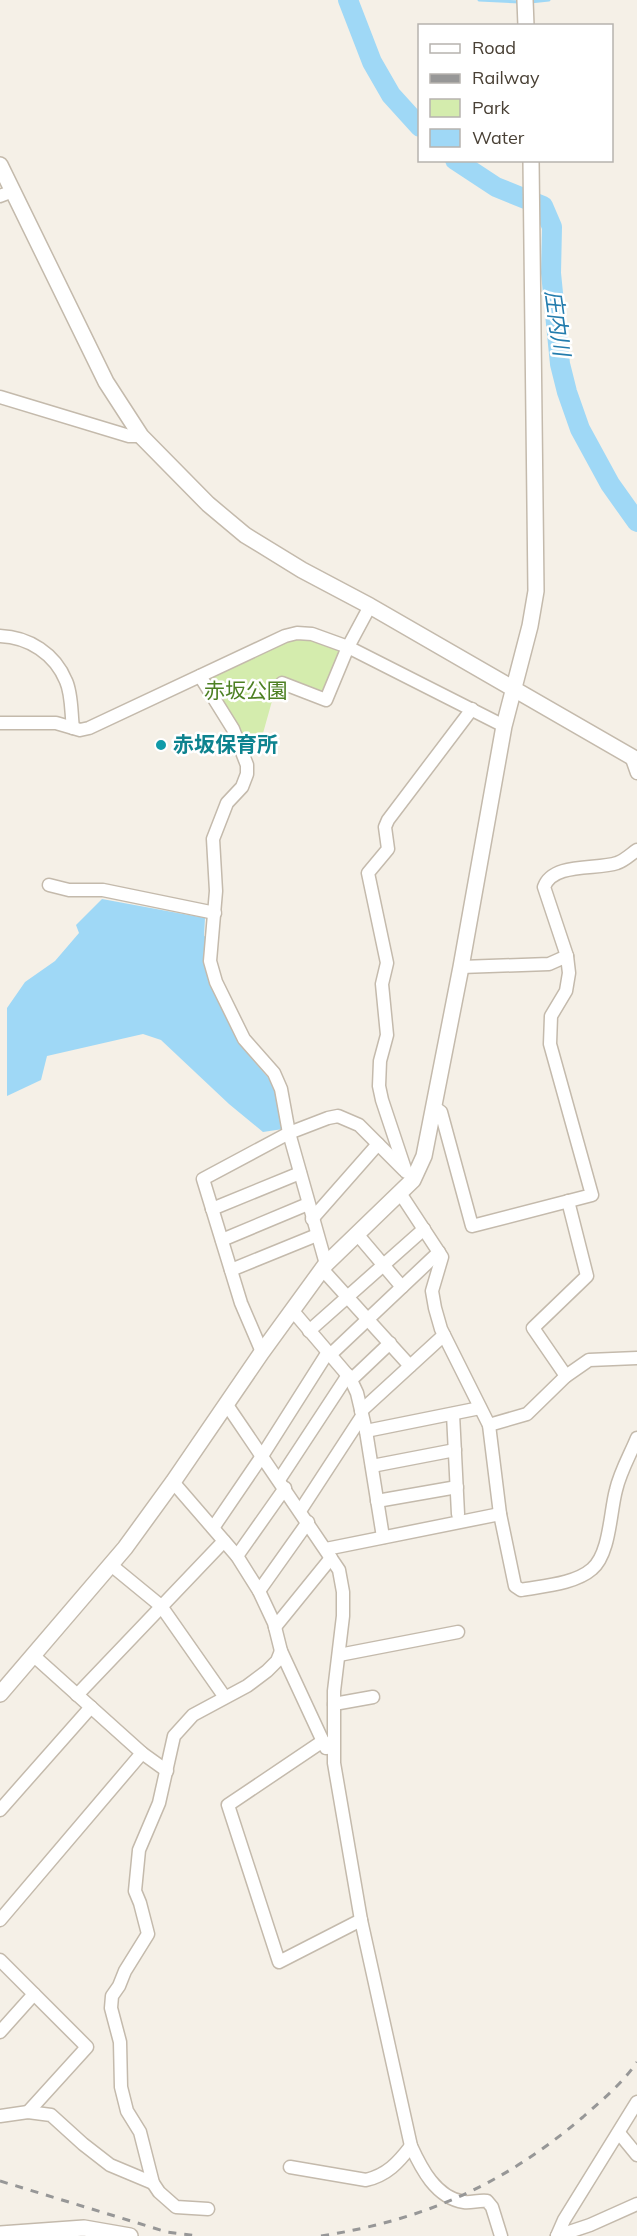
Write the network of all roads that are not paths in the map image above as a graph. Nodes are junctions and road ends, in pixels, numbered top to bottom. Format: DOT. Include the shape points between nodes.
graph roads {
  1 [pos="525,0"];
  2 [pos="526,24"];
  3 [pos="531,162"];
  4 [pos="0,165"];
  5 [pos="6,194"];
  6 [pos="0,397"];
  7 [pos="141,436"];
  8 [pos="370,606"];
  9 [pos="0,636"];
  10 [pos="348,647"];
  11 [pos="200,676"];
  12 [pos="282,683"];
  13 [pos="514,690"];
  14 [pos="472,709"];
  15 [pos="0,723"];
  16 [pos="504,726"];
  17 [pos="73,728"];
  18 [pos="634,758"];
  19 [pos="637,773"];
  20 [pos="637,850"];
  21 [pos="49,885"];
  22 [pos="215,913"];
  23 [pos="567,956"];
  24 [pos="461,968"];
  25 [pos="434,1107"];
  26 [pos="289,1133"];
  27 [pos="378,1144"];
  28 [pos="300,1173"];
  29 [pos="409,1176"];
  30 [pos="400,1193"];
  31 [pos="568,1201"];
  32 [pos="308,1204"];
  33 [pos="212,1209"];
  34 [pos="312,1219"];
  35 [pos="424,1229"];
  36 [pos="357,1234"];
  37 [pos="317,1235"];
  38 [pos="222,1240"];
  39 [pos="439,1252"];
  40 [pos="384,1265"];
  41 [pos="324,1267"];
  42 [pos="231,1270"];
  43 [pos="402,1287"];
  44 [pos="347,1297"];
  45 [pos="292,1310"];
  46 [pos="369,1318"];
  47 [pos="309,1330"];
  48 [pos="444,1335"];
  49 [pos="390,1343"];
  50 [pos="262,1352"];
  51 [pos="329,1354"];
  52 [pos="637,1358"];
  53 [pos="410,1366"];
  54 [pos="566,1376"];
  55 [pos="350,1378"];
  56 [pos="227,1405"];
  57 [pos="480,1408"];
  58 [pos="361,1413"];
  59 [pos="453,1414"];
  60 [pos="489,1425"];
  61 [pos="366,1431"];
  62 [pos="637,1438"];
  63 [pos="455,1450"];
  64 [pos="262,1456"];
  65 [pos="372,1466"];
  66 [pos="174,1482"];
  67 [pos="282,1484"];
  68 [pos="457,1487"];
  69 [pos="377,1501"];
  70 [pos="300,1511"];
  71 [pos="458,1514"];
  72 [pos="500,1514"];
  73 [pos="308,1522"];
  74 [pos="213,1528"];
  75 [pos="383,1537"];
  76 [pos="224,1541"];
  77 [pos="328,1553"];
  78 [pos="237,1556"];
  79 [pos="111,1565"];
  80 [pos="259,1591"];
  81 [pos="161,1606"];
  82 [pos="275,1628"];
  83 [pos="458,1632"];
  84 [pos="281,1651"];
  85 [pos="339,1655"];
  86 [pos="34,1656"];
  87 [pos="0,1694"];
  88 [pos="77,1695"];
  89 [pos="225,1696"];
  90 [pos="373,1697"];
  91 [pos="334,1704"];
  92 [pos="91,1707"];
  93 [pos="323,1742"];
  94 [pos="142,1753"];
  95 [pos="334,1763"];
  96 [pos="167,1771"];
  97 [pos="0,1810"];
  98 [pos="0,1920"];
  99 [pos="361,1920"];
  100 [pos="0,1960"];
  101 [pos="34,1994"];
  102 [pos="0,2032"];
  103 [pos="637,2102"];
  104 [pos="28,2112"];
  105 [pos="0,2116"];
  106 [pos="619,2133"];
  107 [pos="411,2146"];
  108 [pos="637,2155"];
  109 [pos="290,2167"];
  110 [pos="153,2183"];
  111 [pos="637,2204"];
  112 [pos="208,2210"];
  113 [pos="0,2234"];
  114 [pos="30,2234"];
  115 [pos="130,2236"];
  116 [pos="501,2236"];
  117 [pos="557,2236"];
  1 -- 2 [label="street"];
  3 -- 13 [label="street" via="536,591"];
  4 -- 5 [label="street"];
  5 -- 7 [label="street" via="106,382"];
  6 -- 7 [label="street" via="129,436"];
  7 -- 8 [label="street" via="207,504 245,535"];
  8 -- 10 [label="street"];
  8 -- 13 [label="street"];
  9 -- 17 [label="street" via="15,636 36,645 56,664 67,682"];
  10 -- 11 [label="street" via="312,634 297,633"];
  10 -- 12 [label="street" via="326,700"];
  10 -- 14 [label="street"];
  11 -- 17 [label="street" via="89,728"];
  11 -- 22 [label="street" via="233,729 247,765 242,787 227,803 213,839"];
  13 -- 16 [label="street"];
  13 -- 18 [label="street"];
  14 -- 16 [label="street"];
  14 -- 29 [label="street" via="388,820 388,849 368,873 387,963 382,984 387,1035 379,1086"];
  15 -- 17 [label="street" via="56,723"];
  16 -- 24 [label="street"];
  18 -- 19 [label="street"];
  20 -- 23 [label="street" via="618,863 576,868 546,880 544,887"];
  21 -- 22 [label="street" via="69,890 103,890"];
  22 -- 26 [label="street" via="210,961 216,982 244,1039 274,1073"];
  23 -- 24 [label="street" via="549,964"];
  23 -- 31 [label="street" via="567,991 551,1016 550,1044 592,1195"];
  24 -- 25 [label="street"];
  25 -- 29 [label="street" via="424,1156"];
  25 -- 31 [label="street" via="441,1112 472,1226"];
  26 -- 27 [label="street" via="338,1116 359,1125"];
  26 -- 28 [label="street"];
  26 -- 33 [label="street" via="202,1179"];
  27 -- 29 [label="street"];
  27 -- 34 [label="street"];
  28 -- 32 [label="street"];
  28 -- 33 [label="street"];
  29 -- 30 [label="street"];
  30 -- 35 [label="street"];
  30 -- 36 [label="street"];
  31 -- 54 [label="street" via="587,1276 533,1328"];
  32 -- 34 [label="street"];
  32 -- 38 [label="street"];
  33 -- 38 [label="street"];
  34 -- 37 [label="street"];
  35 -- 39 [label="street"];
  35 -- 40 [label="street"];
  36 -- 40 [label="street"];
  36 -- 41 [label="street"];
  37 -- 41 [label="street"];
  37 -- 42 [label="street"];
  38 -- 42 [label="street"];
  39 -- 43 [label="street"];
  39 -- 48 [label="street" via="442,1257 432,1291"];
  40 -- 43 [label="street"];
  40 -- 44 [label="street"];
  41 -- 44 [label="street"];
  41 -- 45 [label="street"];
  42 -- 50 [label="street"];
  43 -- 46 [label="street"];
  44 -- 46 [label="street"];
  44 -- 47 [label="street"];
  45 -- 47 [label="street"];
  45 -- 50 [label="street"];
  46 -- 49 [label="street"];
  46 -- 51 [label="street"];
  47 -- 51 [label="street"];
  48 -- 53 [label="street"];
  48 -- 57 [label="street"];
  49 -- 53 [label="street"];
  49 -- 55 [label="street"];
  50 -- 56 [label="street"];
  51 -- 55 [label="street"];
  51 -- 64 [label="street"];
  52 -- 54 [label="street" via="589,1360"];
  53 -- 58 [label="street"];
  54 -- 60 [label="street" via="526,1414"];
  55 -- 58 [label="street"];
  55 -- 67 [label="street"];
  56 -- 64 [label="street"];
  56 -- 66 [label="street"];
  57 -- 59 [label="street"];
  57 -- 60 [label="street"];
  58 -- 61 [label="street"];
  58 -- 70 [label="street"];
  59 -- 61 [label="street"];
  59 -- 63 [label="street"];
  60 -- 72 [label="street"];
  61 -- 65 [label="street"];
  62 -- 72 [label="street" via="616,1488 603,1551 593,1568 581,1576 521,1590 515,1586"];
  63 -- 65 [label="street"];
  63 -- 68 [label="street"];
  64 -- 67 [label="street"];
  64 -- 74 [label="street"];
  65 -- 69 [label="street"];
  66 -- 74 [label="street"];
  66 -- 79 [label="street"];
  67 -- 70 [label="street"];
  67 -- 78 [label="street"];
  68 -- 69 [label="street"];
  68 -- 71 [label="street"];
  69 -- 75 [label="street"];
  70 -- 73 [label="street"];
  72 -- 75 [label="street"];
  73 -- 77 [label="street"];
  73 -- 80 [label="street"];
  74 -- 76 [label="street"];
  75 -- 77 [label="street"];
  76 -- 78 [label="street"];
  76 -- 81 [label="street"];
  77 -- 82 [label="street"];
  77 -- 85 [label="street" via="339,1570 343,1592"];
  78 -- 80 [label="street"];
  79 -- 81 [label="street"];
  79 -- 86 [label="street"];
  80 -- 82 [label="street"];
  81 -- 88 [label="street"];
  81 -- 89 [label="street"];
  82 -- 84 [label="street"];
  83 -- 85 [label="street"];
  84 -- 89 [label="street" via="267,1671"];
  84 -- 93 [label="street"];
  85 -- 91 [label="street"];
  86 -- 87 [label="street"];
  86 -- 88 [label="street"];
  88 -- 92 [label="street"];
  89 -- 96 [label="street" via="193,1715 174,1736"];
  90 -- 91 [label="street"];
  91 -- 95 [label="street"];
  92 -- 94 [label="street"];
  92 -- 97 [label="street"];
  93 -- 95 [label="street"];
  93 -- 99 [label="street" via="228,1805 279,1962"];
  94 -- 96 [label="street"];
  94 -- 98 [label="street"];
  95 -- 99 [label="street"];
  96 -- 110 [label="street" via="159,1803 139,1850 135,1892 148,1934 112,1996 111,2008 120,2042 121,2087 127,2111 140,2132"];
  99 -- 107 [label="street"];
  100 -- 101 [label="street"];
  101 -- 102 [label="street"];
  101 -- 104 [label="street" via="87,2047"];
  103 -- 106 [label="street"];
  104 -- 105 [label="street"];
  104 -- 110 [label="street" via="51,2115 110,2165"];
  106 -- 108 [label="street"];
  106 -- 117 [label="street"];
  107 -- 109 [label="street" via="390,2170 366,2180"];
  107 -- 116 [label="street" via="432,2184 464,2202 487,2200"];
  110 -- 112 [label="street" via="176,2207"];
  111 -- 117 [label="street"];
  113 -- 114 [label="street"];
  114 -- 115 [label="street" via="84,2228"];
}
